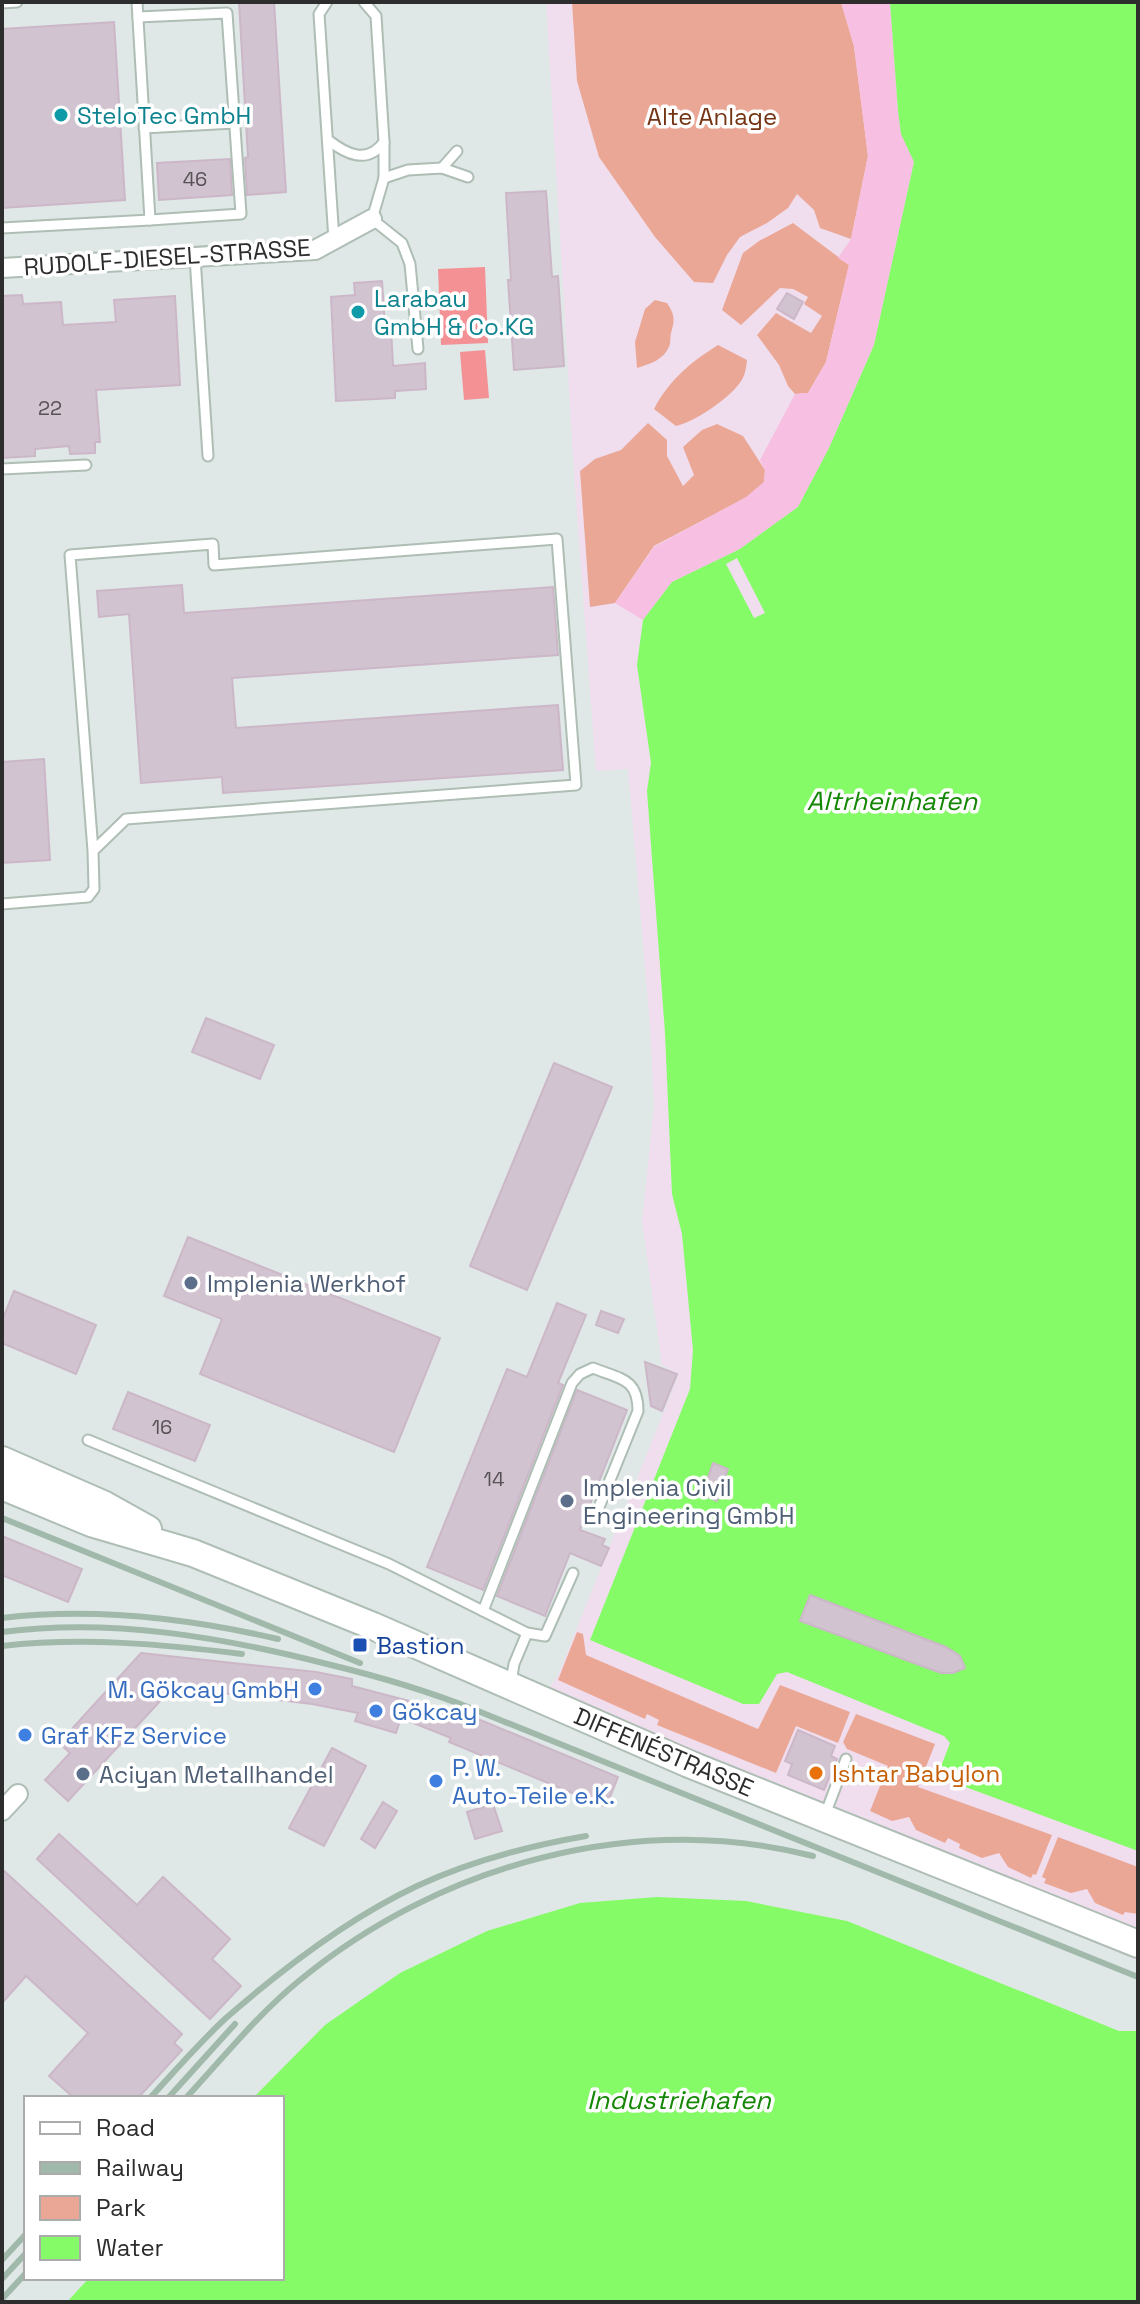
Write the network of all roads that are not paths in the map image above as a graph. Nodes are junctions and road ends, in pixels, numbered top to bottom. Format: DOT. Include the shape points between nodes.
graph roads {
  1 [pos="17,2"];
  2 [pos="137,2"];
  3 [pos="327,2"];
  4 [pos="364,2"];
  5 [pos="2,3"];
  6 [pos="138,17"];
  7 [pos="234,123"];
  8 [pos="144,128"];
  9 [pos="328,140"];
  10 [pos="384,142"];
  11 [pos="457,151"];
  12 [pos="442,168"];
  13 [pos="468,177"];
  14 [pos="384,178"];
  15 [pos="372,219"];
  16 [pos="150,220"];
  17 [pos="2,228"];
  18 [pos="334,240"];
  19 [pos="195,257"];
  20 [pos="2,268"];
  21 [pos="418,349"];
  22 [pos="208,456"];
  23 [pos="86,465"];
  24 [pos="2,469"];
  25 [pos="93,851"];
  26 [pos="2,904"];
  27 [pos="88,1440"];
  28 [pos="2,1460"];
  29 [pos="2,1486"];
  30 [pos="597,1512"];
  31 [pos="193,1553"];
  32 [pos="573,1573"];
  33 [pos="483,1611"];
  34 [pos="527,1633"];
  35 [pos="510,1686"];
  36 [pos="846,1759"];
  37 [pos="18,1794"];
  38 [pos="2,1811"];
  39 [pos="823,1818"];
  40 [pos="1138,1944"];
  1 -- 5 [label="lane"];
  2 -- 6 [label="lane"];
  3 -- 9 [label="lane" via="319,14"];
  4 -- 10 [label="lane" via="376,16"];
  6 -- 7 [label="lane" via="227,13"];
  6 -- 8 [label="lane"];
  7 -- 8 [label="lane"];
  7 -- 16 [label="lane" via="241,214"];
  8 -- 16 [label="lane"];
  9 -- 10 [label="lane" via="361,157"];
  9 -- 18 [label="lane"];
  10 -- 14 [label="lane"];
  11 -- 12 [label="lane"];
  12 -- 13 [label="lane"];
  12 -- 14 [label="lane"];
  14 -- 15 [label="lane"];
  15 -- 18 [label="street, RUDOLF-DIESEL-STRASSE"];
  15 -- 21 [label="lane" via="402,243 410,264"];
  16 -- 17 [label="lane"];
  18 -- 19 [label="street, RUDOLF-DIESEL-STRASSE" via="315,250"];
  19 -- 20 [label="street, RUDOLF-DIESEL-STRASSE"];
  19 -- 22 [label="lane"];
  23 -- 24 [label="lane"];
  25 -- 25 [label="lane" via="126,819 576,785 557,539 214,565 213,544 70,555"];
  25 -- 26 [label="lane" via="94,889 88,897"];
  27 -- 33 [label="lane" via="389,1564"];
  28 -- 31 [label="main road, DIFFENÉSTRASSE" via="105,1505"];
  29 -- 31 [label="main road, DIFFENÉSTRASSE" via="91,1523"];
  30 -- 33 [label="lane" via="638,1411 638,1394 630,1383 593,1368 572,1383"];
  31 -- 35 [label="main road, DIFFENÉSTRASSE"];
  32 -- 34 [label="lane" via="545,1636"];
  33 -- 34 [label="lane"];
  34 -- 35 [label="lane"];
  35 -- 39 [label="main road, DIFFENÉSTRASSE"];
  36 -- 39 [label="lane"];
  37 -- 38 [label="street"];
  39 -- 40 [label="main road, DIFFENÉSTRASSE"];
}
